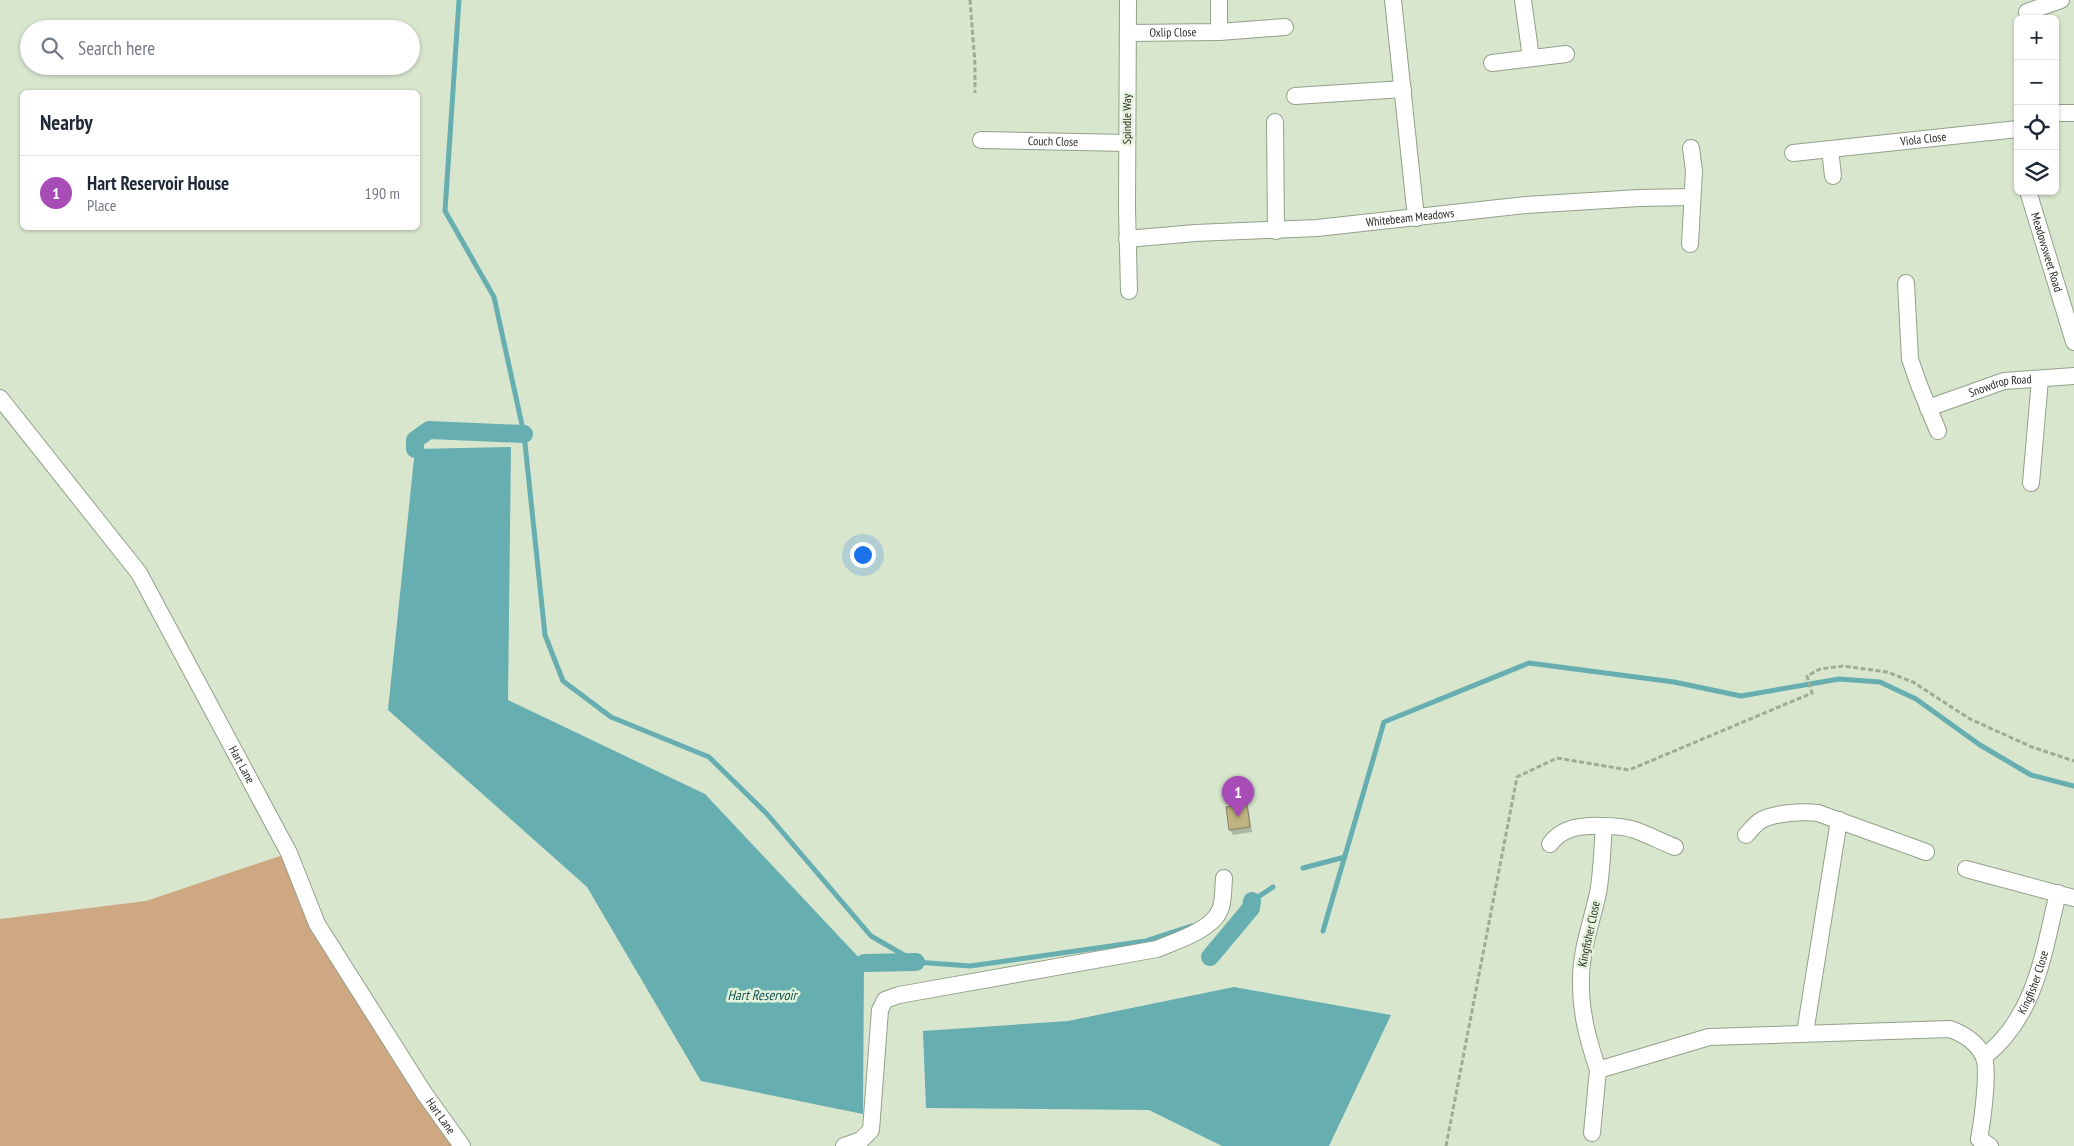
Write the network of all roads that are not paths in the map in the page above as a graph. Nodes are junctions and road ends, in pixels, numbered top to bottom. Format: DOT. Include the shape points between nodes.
graph roads {
  1 [pos="1128,0"];
  2 [pos="1219,0"];
  3 [pos="1393,0"];
  4 [pos="1523,0"];
  5 [pos="2061,0"];
  6 [pos="2025,10"];
  7 [pos="1285,27"];
  8 [pos="1219,32"];
  9 [pos="1128,33"];
  10 [pos="1566,54"];
  11 [pos="1531,58"];
  12 [pos="1492,63"];
  13 [pos="1403,89"];
  14 [pos="1295,96"];
  15 [pos="2059,113"];
  16 [pos="2074,113"];
  17 [pos="1275,122"];
  18 [pos="2014,130"];
  19 [pos="981,140"];
  20 [pos="1127,143"];
  21 [pos="1692,148"];
  22 [pos="1830,149"];
  23 [pos="1793,153"];
  24 [pos="1833,176"];
  25 [pos="2029,195"];
  26 [pos="1692,197"];
  27 [pos="1416,218"];
  28 [pos="1276,230"];
  29 [pos="1127,239"];
  30 [pos="1690,244"];
  31 [pos="1906,283"];
  32 [pos="1129,291"];
  33 [pos="2074,342"];
  34 [pos="2074,376"];
  35 [pos="2040,379"];
  36 [pos="0,398"];
  37 [pos="1928,408"];
  38 [pos="1938,431"];
  39 [pos="2031,484"];
  40 [pos="1839,820"];
  41 [pos="1604,827"];
  42 [pos="1746,835"];
  43 [pos="1550,844"];
  44 [pos="1675,847"];
  45 [pos="1926,852"];
  46 [pos="1966,869"];
  47 [pos="1224,878"];
  48 [pos="2058,893"];
  49 [pos="2074,898"];
  50 [pos="1805,1033"];
  51 [pos="1984,1057"];
  52 [pos="1598,1070"];
  53 [pos="1592,1133"];
  54 [pos="1981,1144"];
  55 [pos="462,1146"];
  56 [pos="844,1146"];
  1 -- 9 [label="street, Spindle Way"];
  2 -- 8 [label="street"];
  3 -- 13 [label="street"];
  4 -- 11 [label="street"];
  5 -- 6 [label="street"];
  7 -- 8 [label="street, Oxlip Close"];
  8 -- 9 [label="street, Oxlip Close"];
  9 -- 20 [label="street, Spindle Way"];
  10 -- 11 [label="street"];
  11 -- 12 [label="street"];
  13 -- 14 [label="street"];
  13 -- 27 [label="street"];
  15 -- 16 [label="street"];
  17 -- 28 [label="street"];
  18 -- 22 [label="street, Viola Close"];
  19 -- 20 [label="street, Couch Close"];
  20 -- 29 [label="street, Spindle Way"];
  21 -- 26 [label="street"];
  22 -- 23 [label="street, Viola Close"];
  22 -- 24 [label="street"];
  25 -- 33 [label="street, Meadowsweet Road"];
  26 -- 27 [label="street, Whitebeam Meadows" via="1526,205"];
  26 -- 30 [label="street"];
  27 -- 28 [label="street, Whitebeam Meadows"];
  28 -- 29 [label="street, Whitebeam Meadows"];
  29 -- 32 [label="street, Spindle Way"];
  31 -- 37 [label="street" via="1910,359"];
  34 -- 35 [label="street, Snowdrop Road"];
  35 -- 37 [label="street, Snowdrop Road" via="2004,381"];
  35 -- 39 [label="street"];
  36 -- 55 [label="street, Hart Lane" via="139,573 289,853 317,924 424,1093"];
  37 -- 38 [label="street"];
  40 -- 42 [label="street" via="1818,812 1793,814 1759,822"];
  40 -- 45 [label="street"];
  40 -- 50 [label="street"];
  41 -- 43 [label="street" via="1569,829"];
  41 -- 44 [label="street" via="1633,830"];
  41 -- 52 [label="street, Kingfisher Close" via="1598,891 1581,977 1581,1001 1588,1040"];
  46 -- 48 [label="street"];
  47 -- 56 [label="street" via="1221,908 1215,920 1157,949 885,1000 880,1010 871,1130 861,1140"];
  48 -- 49 [label="street"];
  48 -- 51 [label="street, Kingfisher Close" via="2037,978 2027,1002 2010,1032"];
  50 -- 51 [label="street" via="1950,1030 1972,1041"];
  50 -- 52 [label="street" via="1710,1037"];
  51 -- 54 [label="street" via="1985,1107"];
  52 -- 53 [label="street, Kingfisher Close"];
}
